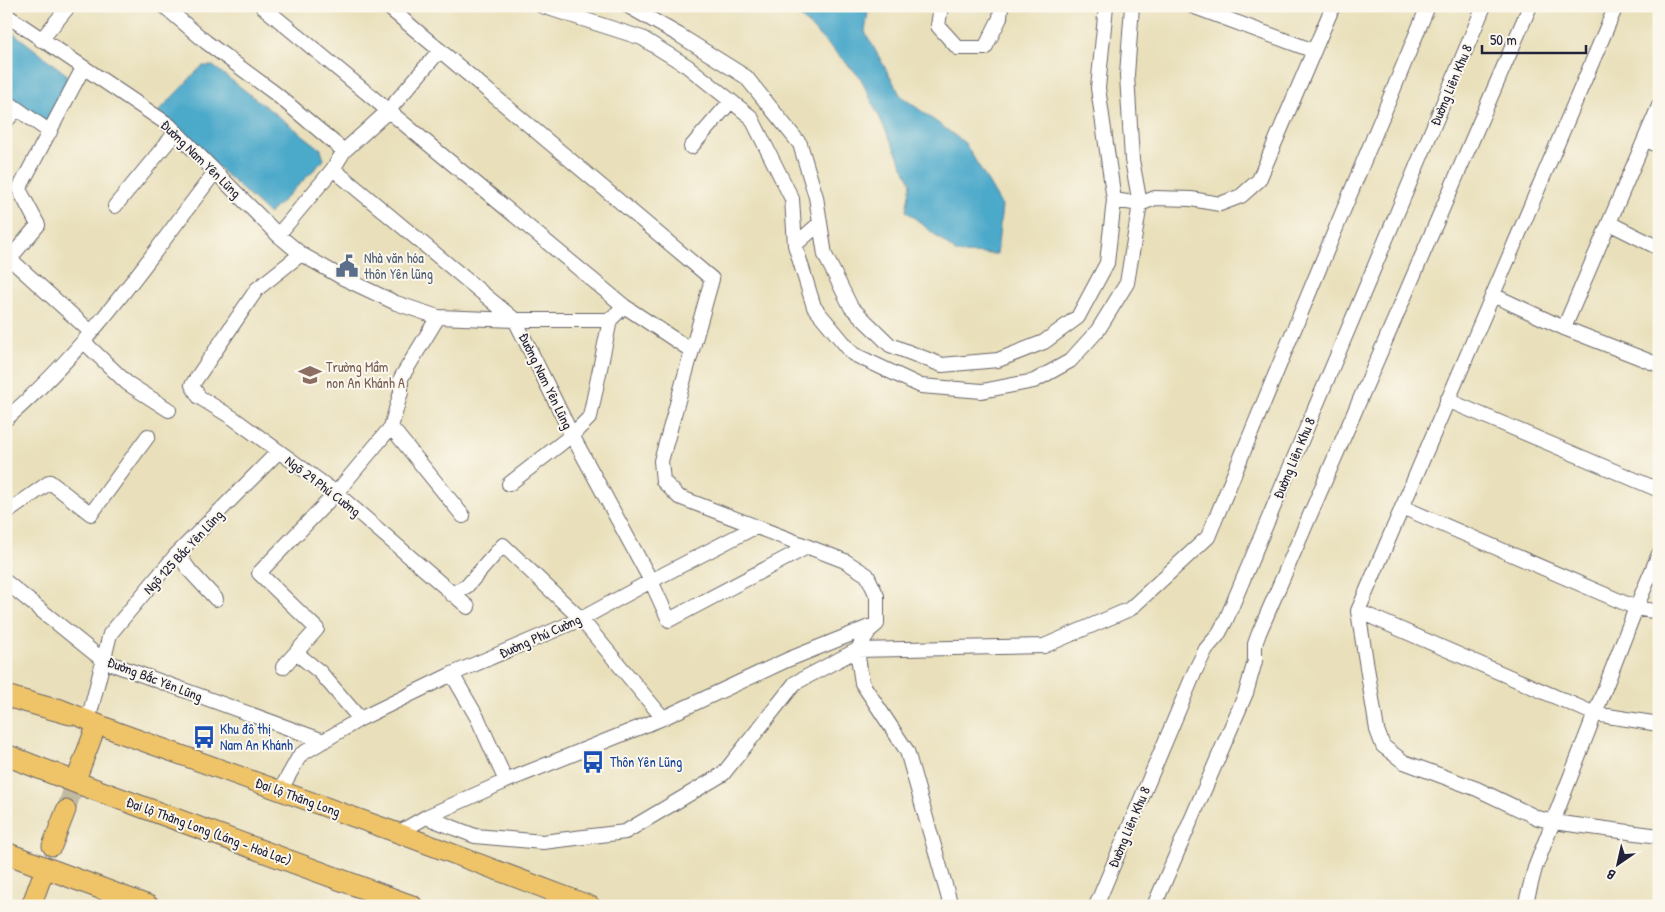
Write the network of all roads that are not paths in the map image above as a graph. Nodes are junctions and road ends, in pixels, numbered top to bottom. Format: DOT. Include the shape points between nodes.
graph roads {
  1 [pos="69,6"];
  2 [pos="164,6"];
  3 [pos="262,6"];
  4 [pos="387,6"];
  5 [pos="542,6"];
  6 [pos="628,6"];
  7 [pos="941,6"];
  8 [pos="1001,6"];
  9 [pos="1106,6"];
  10 [pos="1132,6"];
  11 [pos="1192,6"];
  12 [pos="1333,6"];
  13 [pos="1428,6"];
  14 [pos="1484,6"];
  15 [pos="1530,6"];
  16 [pos="1616,6"];
  17 [pos="6,15"];
  18 [pos="41,40"];
  19 [pos="440,50"];
  20 [pos="1314,51"];
  21 [pos="83,68"];
  22 [pos="731,100"];
  23 [pos="12,105"];
  24 [pos="1659,106"];
  25 [pos="388,111"];
  26 [pos="6,121"];
  27 [pos="50,132"];
  28 [pos="176,132"];
  29 [pos="1644,139"];
  30 [pos="1659,146"];
  31 [pos="691,147"];
  32 [pos="344,151"];
  33 [pos="333,169"];
  34 [pos="216,172"];
  35 [pos="1114,200"];
  36 [pos="1140,204"];
  37 [pos="115,206"];
  38 [pos="820,223"];
  39 [pos="1609,224"];
  40 [pos="278,235"];
  41 [pos="795,245"];
  42 [pos="1659,248"];
  43 [pos="301,254"];
  44 [pos="8,261"];
  45 [pos="1494,295"];
  46 [pos="624,306"];
  47 [pos="438,317"];
  48 [pos="515,320"];
  49 [pos="610,320"];
  50 [pos="1564,328"];
  51 [pos="88,337"];
  52 [pos="692,351"];
  53 [pos="1659,365"];
  54 [pos="1447,400"];
  55 [pos="169,410"];
  56 [pos="6,419"];
  57 [pos="391,427"];
  58 [pos="572,435"];
  59 [pos="148,436"];
  60 [pos="278,452"];
  61 [pos="508,484"];
  62 [pos="1659,490"];
  63 [pos="336,493"];
  64 [pos="1402,507"];
  65 [pos="6,513"];
  66 [pos="463,516"];
  67 [pos="755,527"];
  68 [pos="807,547"];
  69 [pos="178,554"];
  70 [pos="1659,554"];
  71 [pos="650,581"];
  72 [pos="6,582"];
  73 [pos="451,594"];
  74 [pos="216,599"];
  75 [pos="468,607"];
  76 [pos="1636,608"];
  77 [pos="1358,612"];
  78 [pos="1659,612"];
  79 [pos="581,620"];
  80 [pos="877,624"];
  81 [pos="857,650"];
  82 [pos="296,653"];
  83 [pos="787,660"];
  84 [pos="104,661"];
  85 [pos="283,667"];
  86 [pos="452,674"];
  87 [pos="795,683"];
  88 [pos="6,688"];
  89 [pos="6,696"];
  90 [pos="1595,714"];
  91 [pos="664,718"];
  92 [pos="360,719"];
  93 [pos="85,720"];
  94 [pos="1659,724"];
  95 [pos="324,741"];
  96 [pos="6,755"];
  97 [pos="77,777"];
  98 [pos="506,780"];
  99 [pos="280,791"];
  100 [pos="66,810"];
  101 [pos="426,817"];
  102 [pos="1553,822"];
  103 [pos="398,833"];
  104 [pos="1659,836"];
  105 [pos="52,846"];
  106 [pos="6,853"];
  107 [pos="41,879"];
  108 [pos="31,906"];
  109 [pos="148,906"];
  110 [pos="412,906"];
  111 [pos="591,906"];
  112 [pos="951,906"];
  113 [pos="1096,906"];
  114 [pos="1154,906"];
  115 [pos="1525,906"];
  1 -- 18 [label="street"];
  2 -- 32 [label="street"];
  3 -- 25 [label="street"];
  4 -- 19 [label="street"];
  5 -- 22 [label="street" via="642,38 687,66"];
  6 -- 38 [label="street" via="746,77 800,144 816,197"];
  7 -- 8 [label="street" via="938,26 958,48 985,48 1000,18"];
  9 -- 35 [label="street" via="1098,88"];
  10 -- 36 [label="street" via="1127,75 1132,160"];
  11 -- 20 [label="street"];
  12 -- 20 [label="street"];
  13 -- 81 [label="street" via="1208,537 1130,609 1044,646"];
  14 -- 113 [label="street, Đường Liên Khu 8" via="1226,620 1195,671"];
  15 -- 114 [label="street" via="1259,633 1246,693"];
  16 -- 45 [label="street"];
  17 -- 18 [label="street, Đường Nam Yên Lũng"];
  18 -- 21 [label="street, Đường Nam Yên Lũng"];
  19 -- 25 [label="street"];
  19 -- 52 [label="street" via="712,279"];
  20 -- 36 [label="street" via="1259,180 1241,196 1220,204 1155,198"];
  21 -- 27 [label="street"];
  21 -- 28 [label="street, Đường Nam Yên Lũng"];
  22 -- 31 [label="street"];
  22 -- 41 [label="street" via="751,117 792,199"];
  23 -- 26 [label="street"];
  23 -- 27 [label="street"];
  24 -- 29 [label="street"];
  25 -- 32 [label="street"];
  25 -- 46 [label="street"];
  27 -- 44 [label="street" via="19,189 38,225"];
  28 -- 34 [label="street, Đường Nam Yên Lũng"];
  28 -- 37 [label="street"];
  29 -- 30 [label="street"];
  29 -- 39 [label="street"];
  32 -- 33 [label="street"];
  33 -- 40 [label="street"];
  33 -- 48 [label="street"];
  34 -- 40 [label="street, Đường Nam Yên Lũng"];
  34 -- 51 [label="street"];
  35 -- 36 [label="street"];
  35 -- 38 [label="street" via="1107,263 1078,317 1044,342 998,360 942,365 890,344 851,307 825,255"];
  36 -- 41 [label="street" via="1127,283 1098,330 1070,361 1034,381 982,391 921,386 853,354 814,307"];
  38 -- 41 [label="street"];
  39 -- 42 [label="street"];
  39 -- 50 [label="street"];
  40 -- 43 [label="street, Đường Nam Yên Lũng"];
  43 -- 47 [label="street, Đường Nam Yên Lũng" via="342,278 396,303"];
  43 -- 60 [label="street, Ngõ 29 Phú Cường" via="257,289 192,385 199,397"];
  44 -- 51 [label="street"];
  45 -- 50 [label="street"];
  45 -- 54 [label="street"];
  46 -- 49 [label="street"];
  46 -- 52 [label="street"];
  47 -- 48 [label="street, Đường Nam Yên Lũng"];
  47 -- 57 [label="street" via="401,378 401,392"];
  48 -- 49 [label="street"];
  48 -- 58 [label="street, Đường Nam Yên Lũng"];
  49 -- 58 [label="street" via="590,417"];
  50 -- 53 [label="street"];
  51 -- 55 [label="street" via="127,383"];
  51 -- 56 [label="street" via="34,395"];
  52 -- 67 [label="street" via="661,461 663,481 679,497"];
  54 -- 62 [label="street"];
  54 -- 64 [label="street"];
  57 -- 63 [label="street"];
  57 -- 66 [label="street"];
  58 -- 61 [label="street"];
  58 -- 71 [label="street, Đường Nam Yên Lũng"];
  59 -- 65 [label="street" via="92,514 50,482"];
  60 -- 63 [label="street, Ngõ 29 Phú Cường"];
  60 -- 69 [label="street, Ngõ 125 Bắc Yên Lũng"];
  63 -- 73 [label="street, Ngõ 29 Phú Cường"];
  63 -- 82 [label="street" via="259,573 317,629"];
  64 -- 76 [label="street"];
  64 -- 77 [label="street"];
  67 -- 68 [label="street"];
  67 -- 71 [label="street, Đường Phú Cường"];
  68 -- 71 [label="street, Đường Nam Yên Lũng" via="669,620"];
  68 -- 80 [label="street" via="845,561 867,576 877,596"];
  69 -- 74 [label="street"];
  69 -- 84 [label="street, Ngõ 125 Bắc Yên Lũng" via="110,634"];
  70 -- 76 [label="street"];
  71 -- 79 [label="street, Đường Phú Cường"];
  72 -- 84 [label="street, Đường Bắc Yên Lũng"];
  73 -- 75 [label="street, Ngõ 29 Phú Cường"];
  73 -- 79 [label="street" via="468,586 504,545"];
  76 -- 78 [label="street"];
  76 -- 90 [label="street"];
  77 -- 90 [label="street"];
  77 -- 102 [label="street" via="1377,730 1383,746 1404,762"];
  79 -- 86 [label="street, Đường Phú Cường"];
  79 -- 91 [label="street"];
  80 -- 81 [label="street"];
  80 -- 83 [label="street"];
  81 -- 87 [label="street"];
  81 -- 112 [label="street" via="862,682 907,751"];
  82 -- 85 [label="street"];
  82 -- 92 [label="street" via="320,672"];
  83 -- 87 [label="street"];
  83 -- 91 [label="street"];
  84 -- 93 [label="street, Ngõ 125 Bắc Yên Lũng"];
  84 -- 95 [label="street, Đường Bắc Yên Lũng"];
  86 -- 92 [label="street, Đường Phú Cường"];
  86 -- 98 [label="street" via="478,719"];
  87 -- 101 [label="street" via="724,774 625,832 542,842 475,836"];
  88 -- 93 [label="main road, Đại lộ Thăng Long"];
  89 -- 93 [label="highway"];
  90 -- 94 [label="street"];
  90 -- 102 [label="street"];
  91 -- 98 [label="street"];
  92 -- 95 [label="street, Đường Phú Cường"];
  93 -- 97 [label="main road"];
  93 -- 99 [label="main road, Đại lộ Thăng Long"];
  95 -- 99 [label="street, Đường Phú Cường" via="300,755"];
  96 -- 110 [label="highway, Đại lộ Thăng Long (Láng - Hoà Lạc)"];
  98 -- 101 [label="street"];
  99 -- 103 [label="main road, Đại lộ Thăng Long"];
  100 -- 105 [label="main road"];
  101 -- 103 [label="street"];
  102 -- 104 [label="street"];
  102 -- 115 [label="street" via="1535,868"];
  103 -- 111 [label="main road, Đại lộ Thăng Long"];
  106 -- 109 [label="highway"];
  107 -- 108 [label="main road"];
}
